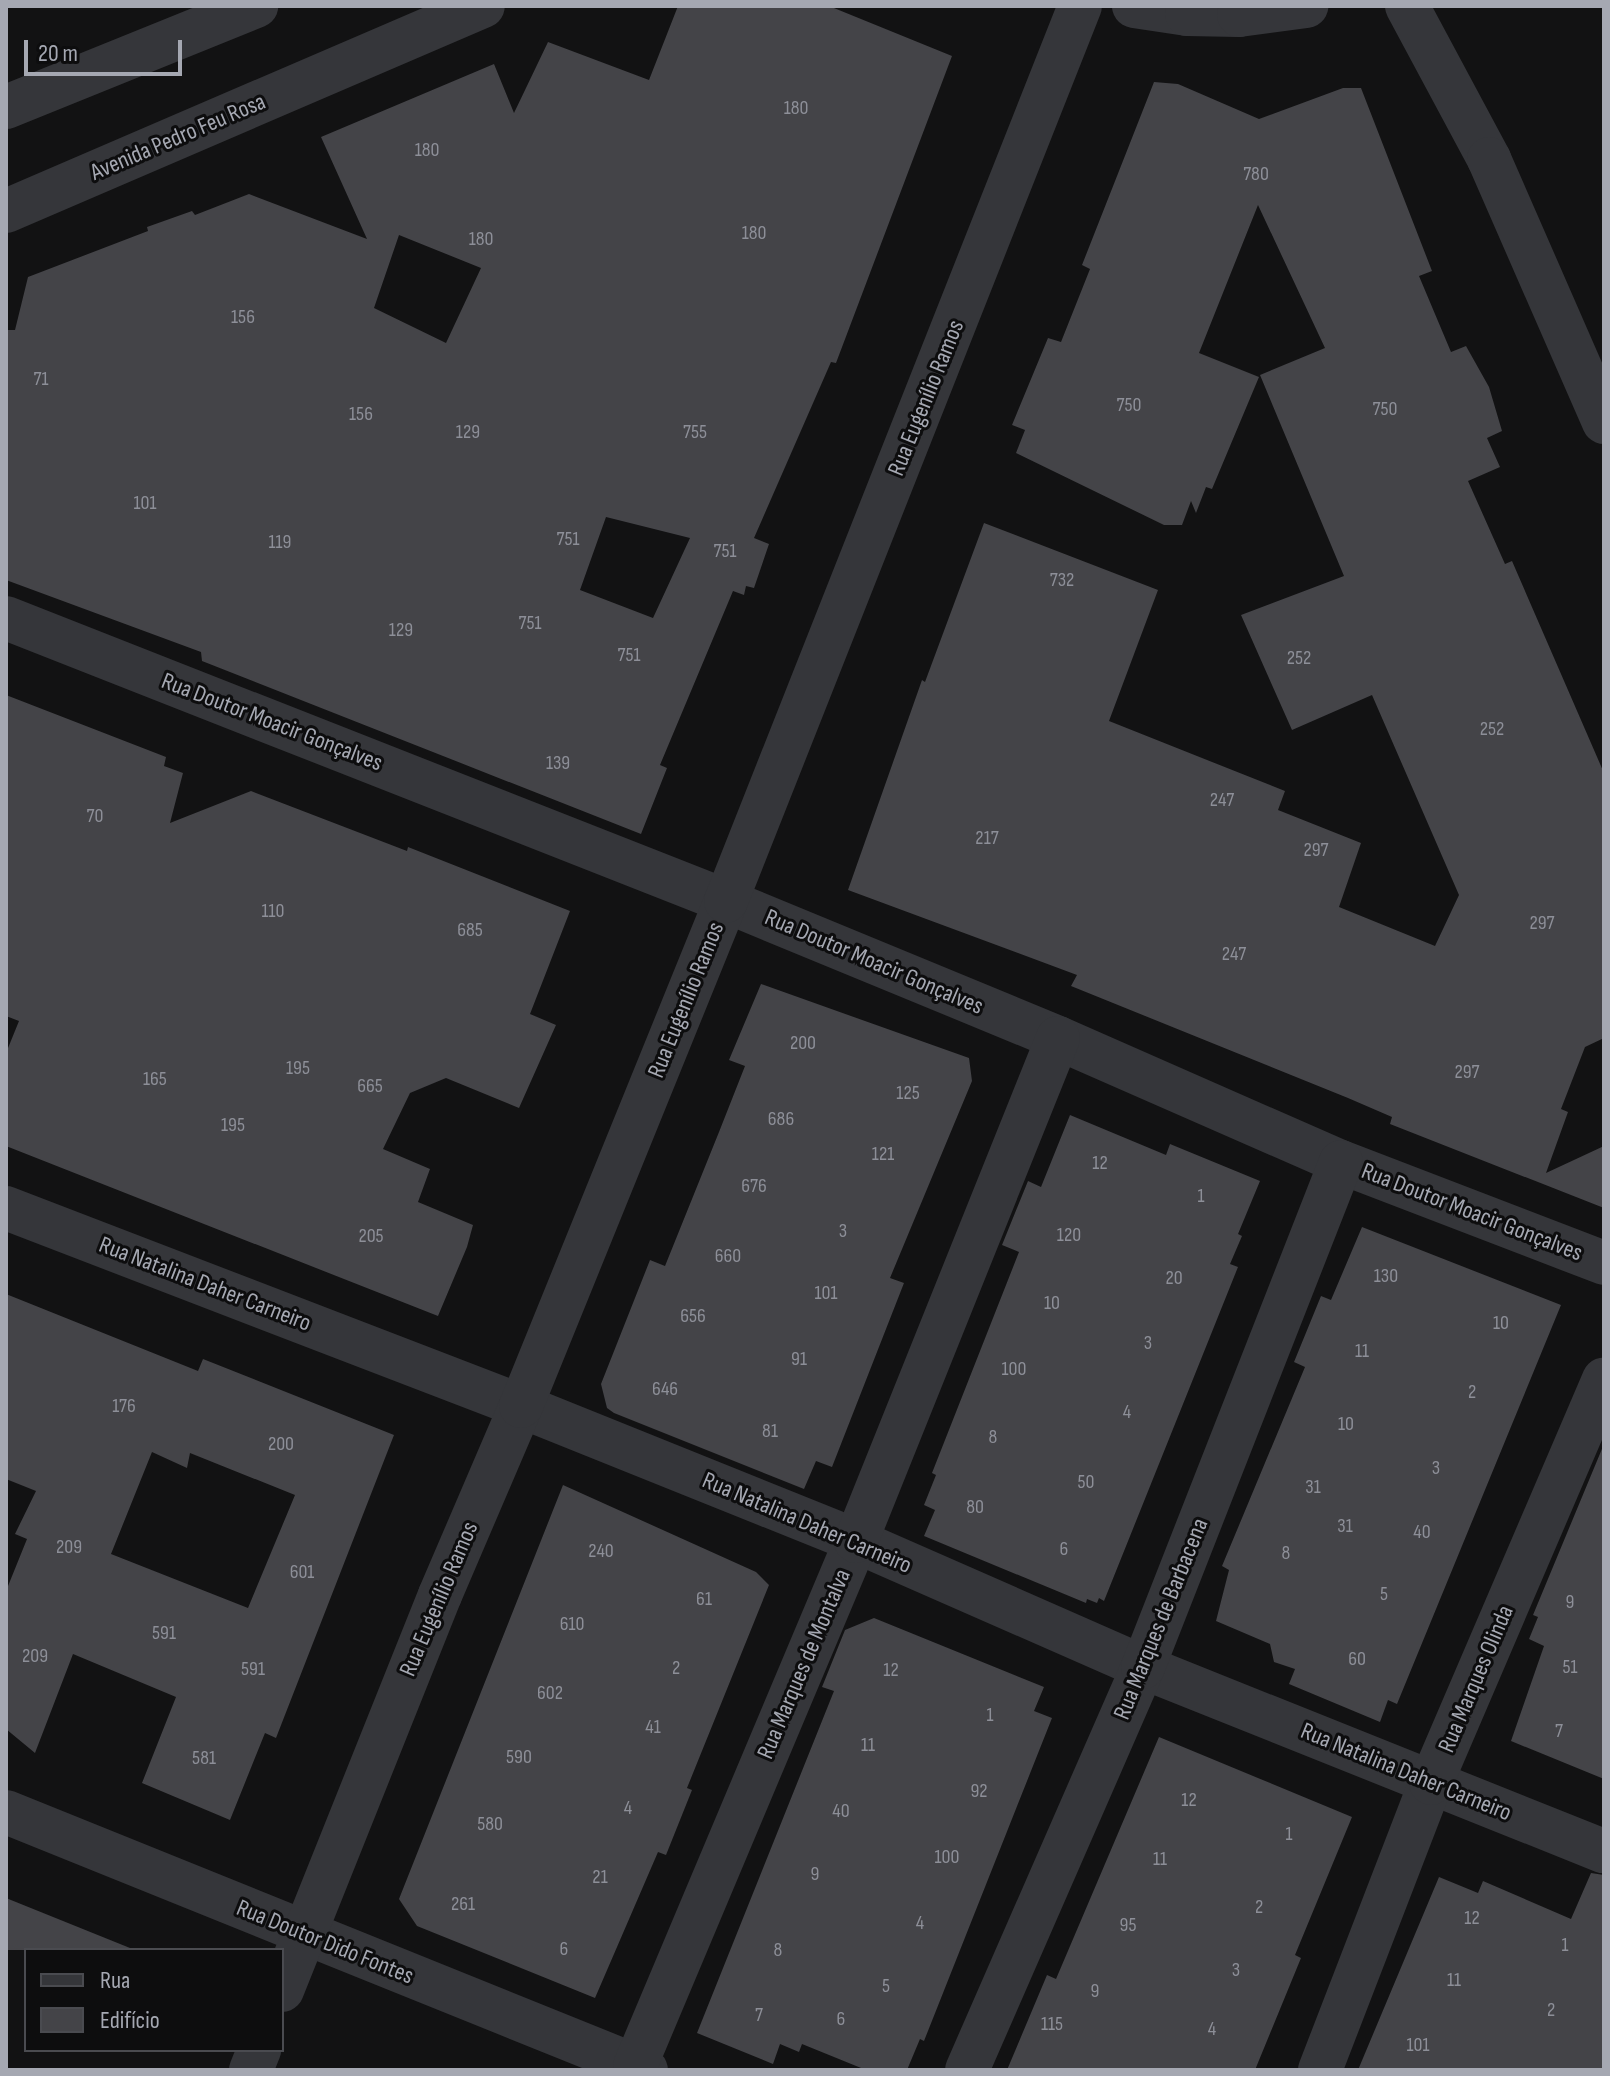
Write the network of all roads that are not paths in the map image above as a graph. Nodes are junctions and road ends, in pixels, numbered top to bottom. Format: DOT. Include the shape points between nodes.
graph roads {
  1 [pos="256,6"];
  2 [pos="483,6"];
  3 [pos="1080,6"];
  4 [pos="1134,6"];
  5 [pos="1306,6"];
  6 [pos="1407,6"];
  7 [pos="6,107"];
  8 [pos="6,211"];
  9 [pos="1604,422"];
  10 [pos="6,618"];
  11 [pos="726,901"];
  12 [pos="1058,1038"];
  13 [pos="1341,1162"];
  14 [pos="6,1208"];
  15 [pos="1604,1263"];
  16 [pos="1604,1380"];
  17 [pos="521,1406"];
  18 [pos="856,1541"];
  19 [pos="1143,1667"];
  20 [pos="1431,1783"];
  21 [pos="6,1812"];
  22 [pos="1604,1851"];
  23 [pos="303,1934"];
  24 [pos="284,1985"];
  25 [pos="640,2068"];
  26 [pos="967,2070"];
  27 [pos="1320,2070"];
  1 -- 7 [label="street"];
  2 -- 8 [label="street, Avenida Pedro Feu Rosa"];
  3 -- 11 [label="street, Rua Eugenílio Ramos"];
  4 -- 5 [label="street" via="1239,15"];
  6 -- 9 [label="street" via="1489,159"];
  10 -- 11 [label="street, Rua Doutor Moacir Gonçalves"];
  11 -- 12 [label="street, Rua Doutor Moacir Gonçalves"];
  11 -- 17 [label="street, Rua Eugenílio Ramos"];
  12 -- 13 [label="street, Rua Doutor Moacir Gonçalves"];
  12 -- 18 [label="street, Rua Marques de Montalva"];
  13 -- 15 [label="street, Rua Doutor Moacir Gonçalves"];
  13 -- 19 [label="street, Rua Marques de Barbacena"];
  14 -- 17 [label="street, Rua Natalina Daher Carneiro"];
  16 -- 20 [label="street, Rua Marques Olinda"];
  17 -- 18 [label="street, Rua Natalina Daher Carneiro"];
  17 -- 23 [label="street, Rua Eugenílio Ramos"];
  18 -- 19 [label="street, Rua Natalina Daher Carneiro"];
  18 -- 25 [label="street, Rua Marques de Montalva"];
  19 -- 20 [label="street, Rua Natalina Daher Carneiro"];
  19 -- 26 [label="street, Rua Marques de Barbacena"];
  20 -- 22 [label="street, Rua Natalina Daher Carneiro"];
  20 -- 27 [label="street, Rua Marques Olinda"];
  21 -- 23 [label="street, Rua Doutor Dido Fontes"];
  23 -- 24 [label="street, Rua Eugenílio Ramos"];
  23 -- 25 [label="street, Rua Doutor Dido Fontes"];
}
